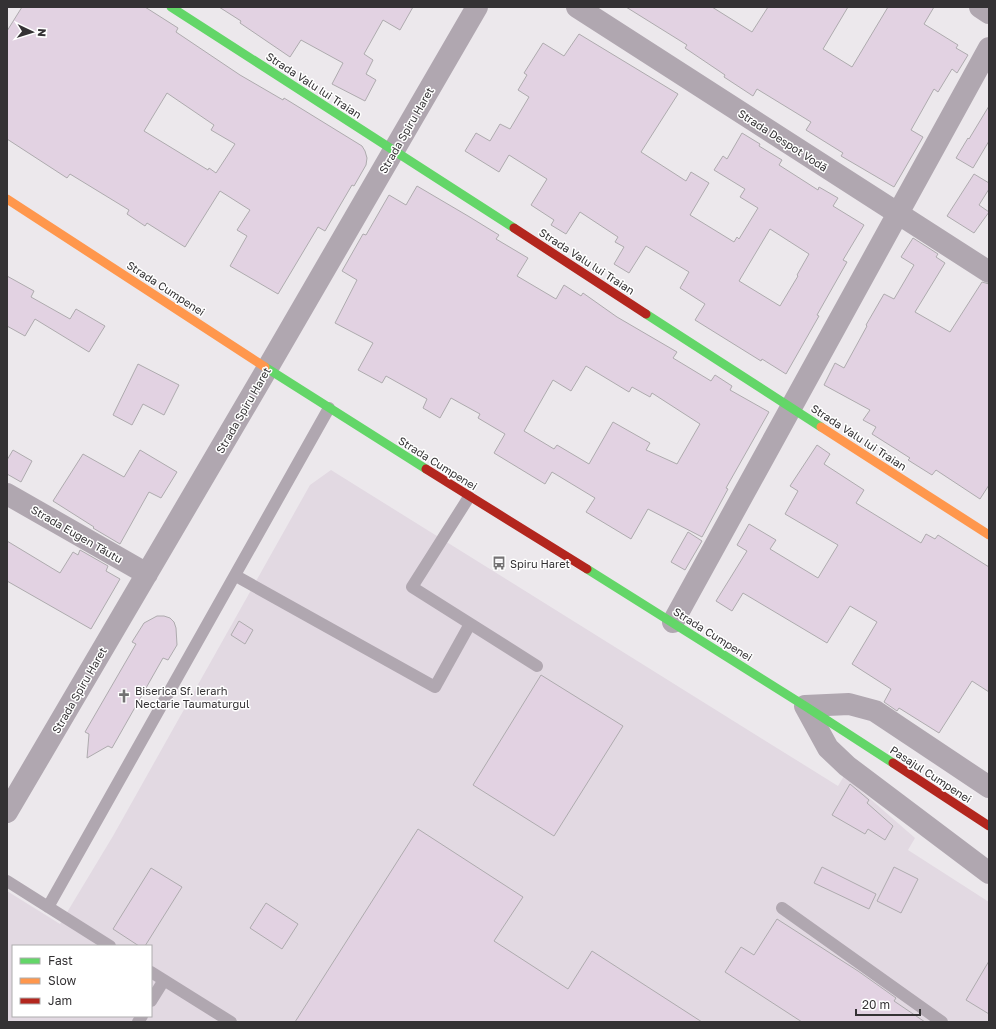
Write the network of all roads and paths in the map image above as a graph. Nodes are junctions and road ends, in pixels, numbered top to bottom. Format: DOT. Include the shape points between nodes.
graph roads {
  1 [pos="171,7"];
  2 [pos="477,7"];
  3 [pos="577,7"];
  4 [pos="980,7"];
  5 [pos="989,12"];
  6 [pos="989,48"];
  7 [pos="394,151"];
  8 [pos="7,199"];
  9 [pos="898,214"];
  10 [pos="989,272"];
  11 [pos="267,369"];
  12 [pos="791,407"];
  13 [pos="329,408"];
  14 [pos="7,494"];
  15 [pos="469,497"];
  16 [pos="989,535"];
  17 [pos="147,574"];
  18 [pos="236,576"];
  19 [pos="673,622"];
  20 [pos="470,624"];
  21 [pos="537,666"];
  22 [pos="806,706"];
  23 [pos="860,743"];
  24 [pos="989,787"];
  25 [pos="9,804"];
  26 [pos="989,826"];
  27 [pos="989,873"];
  28 [pos="7,881"];
  29 [pos="48,907"];
  30 [pos="782,908"];
  31 [pos="108,945"];
  32 [pos="152,973"];
  33 [pos="164,980"];
  34 [pos="152,999"];
  35 [pos="231,1022"];
  36 [pos="942,1022"];
  1 -- 7 [label="main road, Strada Valu lui Traian"];
  2 -- 7 [label="street, Strada Spiru Haret"];
  3 -- 9 [label="street, Strada Despot Vodă"];
  4 -- 5 [label="street"];
  6 -- 9 [label="street"];
  7 -- 11 [label="street, Strada Spiru Haret"];
  7 -- 12 [label="main road, Strada Valu lui Traian"];
  8 -- 11 [label="main road, Strada Cumpenei"];
  9 -- 10 [label="street, Strada Despot Vodă"];
  9 -- 12 [label="street"];
  11 -- 13 [label="main road, Strada Cumpenei"];
  11 -- 17 [label="street, Strada Spiru Haret"];
  12 -- 16 [label="main road, Strada Valu lui Traian"];
  12 -- 19 [label="street"];
  13 -- 15 [label="main road, Strada Cumpenei"];
  13 -- 18 [label="lane"];
  14 -- 17 [label="street, Strada Eugen Tăutu"];
  15 -- 19 [label="main road, Strada Cumpenei"];
  15 -- 20 [label="lane" via="412,587"];
  17 -- 25 [label="street, Strada Spiru Haret"];
  18 -- 20 [label="lane" via="435,687"];
  18 -- 29 [label="lane"];
  19 -- 22 [label="main road, Strada Cumpenei"];
  20 -- 21 [label="lane"];
  22 -- 23 [label="main road, Strada Cumpenei"];
  22 -- 24 [label="street" via="849,704 875,711"];
  22 -- 27 [label="street" via="828,748 847,766"];
  23 -- 26 [label="main road, Pasajul Cumpenei"];
  28 -- 29 [label="lane"];
  29 -- 31 [label="lane"];
  30 -- 36 [label="lane"];
  32 -- 33 [label="lane"];
  33 -- 34 [label="lane"];
  33 -- 35 [label="lane"];
}
